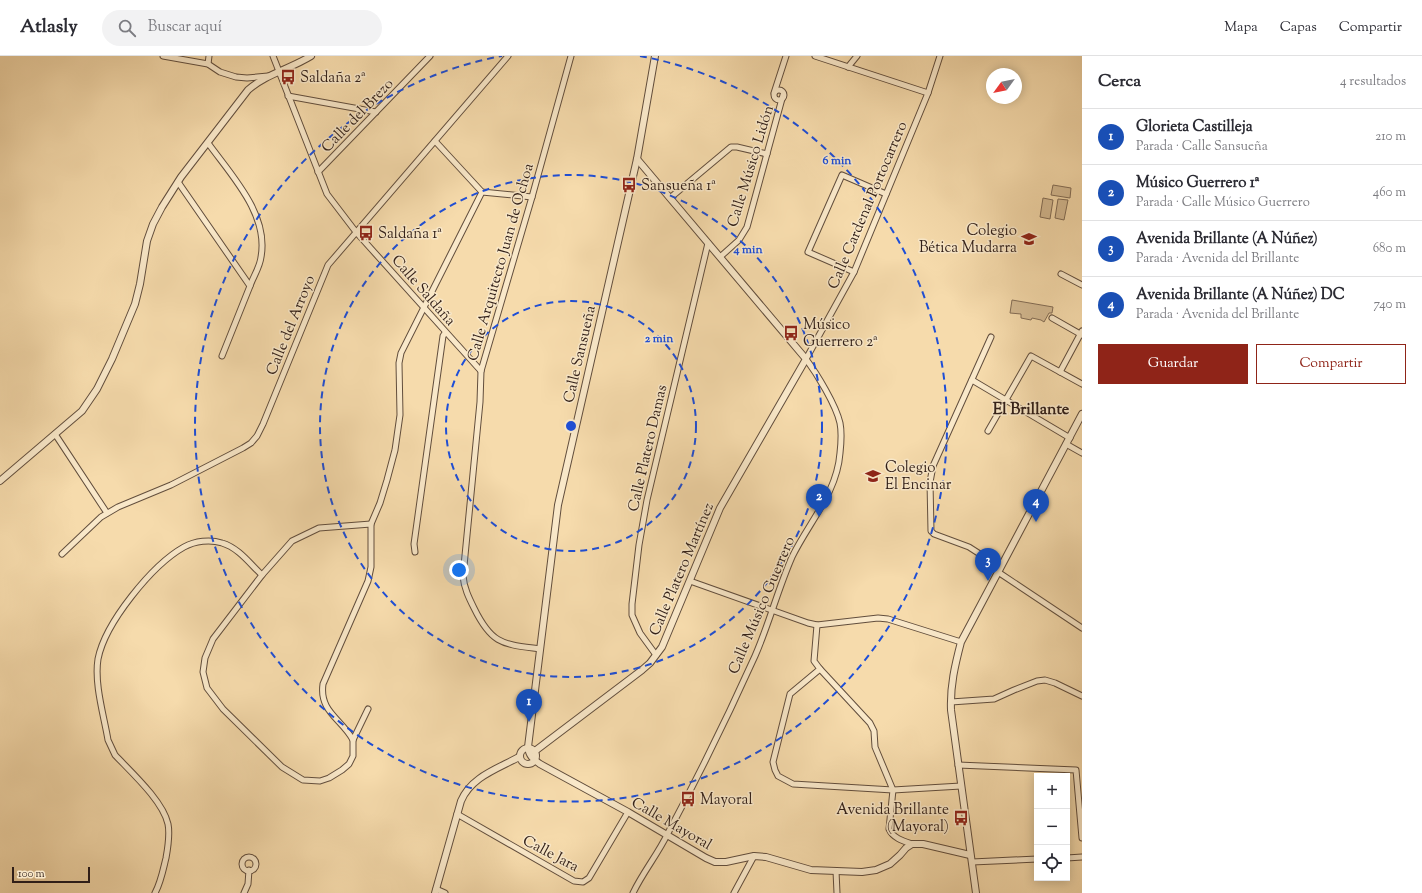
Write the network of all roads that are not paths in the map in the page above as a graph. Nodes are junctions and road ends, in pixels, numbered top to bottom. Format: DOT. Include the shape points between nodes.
graph roads {
  1 [pos="163,56"];
  2 [pos="209,56"];
  3 [pos="273,56"];
  4 [pos="311,56"];
  5 [pos="430,56"];
  6 [pos="508,56"];
  7 [pos="571,56"];
  8 [pos="655,56"];
  9 [pos="786,56"];
  10 [pos="816,56"];
  11 [pos="857,56"];
  12 [pos="940,56"];
  13 [pos="208,64"];
  14 [pos="848,67"];
  15 [pos="278,72"];
  16 [pos="269,76"];
  17 [pos="928,92"];
  18 [pos="288,96"];
  19 [pos="376,112"];
  20 [pos="435,141"];
  21 [pos="208,143"];
  22 [pos="767,154"];
  23 [pos="637,160"];
  24 [pos="318,172"];
  25 [pos="178,182"];
  26 [pos="482,192"];
  27 [pos="886,194"];
  28 [pos="532,197"];
  29 [pos="670,198"];
  30 [pos="356,232"];
  31 [pos="708,243"];
  32 [pos="720,257"];
  33 [pos="854,272"];
  34 [pos="1061,274"];
  35 [pos="1082,285"];
  36 [pos="250,286"];
  37 [pos="423,308"];
  38 [pos="1052,318"];
  39 [pos="445,333"];
  40 [pos="1082,333"];
  41 [pos="991,337"];
  42 [pos="222,356"];
  43 [pos="806,359"];
  44 [pos="481,371"];
  45 [pos="1060,372"];
  46 [pos="972,380"];
  47 [pos="1082,384"];
  48 [pos="1006,400"];
  49 [pos="1082,414"];
  50 [pos="988,431"];
  51 [pos="55,434"];
  52 [pos="1070,438"];
  53 [pos="1066,444"];
  54 [pos="1082,453"];
  55 [pos="0,481"];
  56 [pos="107,513"];
  57 [pos="371,524"];
  58 [pos="415,552"];
  59 [pos="62,554"];
  60 [pos="999,570"];
  61 [pos="262,575"];
  62 [pos="690,581"];
  63 [pos="772,611"];
  64 [pos="817,625"];
  65 [pos="1082,628"];
  66 [pos="961,642"];
  67 [pos="540,649"];
  68 [pos="656,655"];
  69 [pos="820,670"];
  70 [pos="1082,696"];
  71 [pos="951,702"];
  72 [pos="368,709"];
  73 [pos="353,740"];
  74 [pos="528,747"];
  75 [pos="535,751"];
  76 [pos="530,755"];
  77 [pos="519,757"];
  78 [pos="535,760"];
  79 [pos="958,765"];
  80 [pos="961,786"];
  81 [pos="893,790"];
  82 [pos="628,812"];
  83 [pos="457,814"];
  84 [pos="667,835"];
  85 [pos="1082,838"];
  86 [pos="912,844"];
  87 [pos="970,855"];
  88 [pos="754,856"];
  89 [pos="1082,857"];
  90 [pos="1070,858"];
  91 [pos="1034,859"];
  92 [pos="972,862"];
  93 [pos="249,870"];
  94 [pos="836,871"];
  95 [pos="436,891"];
  96 [pos="155,893"];
  97 [pos="244,893"];
  98 [pos="444,893"];
  99 [pos="633,893"];
  100 [pos="734,893"];
  101 [pos="837,893"];
  102 [pos="976,893"];
  1 -- 13 [label="street"];
  2 -- 13 [label="street"];
  3 -- 15 [label="street, Calle Saldaña"];
  4 -- 15 [label="street"];
  5 -- 19 [label="street, Calle del Brezo"];
  6 -- 20 [label="street, Calle del Arroyo"];
  7 -- 28 [label="street, Calle Arquitecto Juan de Ochoa"];
  8 -- 23 [label="street, Calle Sansueña"];
  9 -- 22 [label="street, Calle Músico Lidón" via="774,93 777,99 783,96"];
  10 -- 14 [label="street"];
  11 -- 14 [label="street"];
  12 -- 17 [label="street, Calle Cardenal Portocarrero"];
  13 -- 16 [label="street" via="220,72 236,77"];
  14 -- 17 [label="street"];
  15 -- 16 [label="street"];
  15 -- 18 [label="street, Calle Saldaña"];
  16 -- 21 [label="street" via="248,90"];
  17 -- 27 [label="street, Calle Cardenal Portocarrero"];
  18 -- 19 [label="street"];
  18 -- 24 [label="street, Calle Saldaña"];
  19 -- 24 [label="street, Calle del Brezo"];
  20 -- 26 [label="street"];
  20 -- 30 [label="street, Calle del Arroyo"];
  21 -- 25 [label="street"];
  21 -- 36 [label="street" via="251,203 260,225 261,259"];
  22 -- 29 [label="street" via="731,147"];
  22 -- 32 [label="street, Calle Músico Lidón" via="747,227 739,240"];
  23 -- 29 [label="street, Calle Músico Guerrero"];
  23 -- 67 [label="street, Calle Sansueña" via="558,505"];
  24 -- 30 [label="street, Calle Saldaña" via="327,194"];
  25 -- 36 [label="street"];
  25 -- 51 [label="street" via="153,224 135,304 112,359 82,411"];
  26 -- 28 [label="street"];
  26 -- 37 [label="street"];
  27 -- 33 [label="street, Calle Cardenal Portocarrero"];
  27 -- 33 [label="street" via="842,175 808,252"];
  28 -- 44 [label="street, Calle Arquitecto Juan de Ochoa"];
  29 -- 31 [label="street, Calle Músico Guerrero"];
  30 -- 37 [label="street, Calle Saldaña"];
  30 -- 56 [label="street, Calle del Arroyo" via="325,270 263,424 251,443 222,460"];
  31 -- 32 [label="street, Calle Músico Guerrero"];
  31 -- 68 [label="street, Calle Platero Damas" via="647,500 639,545 632,615 640,633"];
  32 -- 43 [label="street, Calle Músico Guerrero"];
  33 -- 43 [label="street, Calle Cardenal Portocarrero"];
  34 -- 35 [label="street"];
  36 -- 42 [label="street"];
  37 -- 39 [label="street, Calle Saldaña"];
  37 -- 57 [label="street" via="401,353 400,415 395,450 380,503"];
  38 -- 40 [label="street"];
  39 -- 44 [label="street, Calle Saldaña"];
  39 -- 58 [label="street" via="416,528"];
  40 -- 45 [label="street"];
  41 -- 46 [label="street"];
  43 -- 62 [label="street, Calle Platero Martínez" via="720,508"];
  43 -- 63 [label="street, Calle Músico Guerrero" via="836,410 840,424 840,453 835,481 792,558"];
  44 -- 67 [label="street, Calle Arquitecto Juan de Ochoa" via="481,396 464,582 481,623 493,637 509,645"];
  45 -- 47 [label="street"];
  45 -- 48 [label="street" via="1031,356"];
  46 -- 48 [label="street"];
  46 -- 60 [label="street" via="933,466 931,531 969,547"];
  48 -- 50 [label="street"];
  48 -- 52 [label="street"];
  49 -- 52 [label="street"];
  51 -- 55 [label="street"];
  51 -- 56 [label="street"];
  52 -- 53 [label="street"];
  53 -- 54 [label="street"];
  53 -- 60 [label="street"];
  56 -- 59 [label="street, Calle del Arroyo"];
  57 -- 61 [label="street" via="319,528 301,536 286,545"];
  57 -- 73 [label="street" via="371,566 368,581 321,693 327,709"];
  60 -- 65 [label="street"];
  60 -- 66 [label="street"];
  61 -- 73 [label="street" via="222,626 208,650 203,672 207,688 223,708 282,767 303,780 320,781 342,770 353,756"];
  61 -- 96 [label="street" via="231,547 222,543 198,542 184,547 152,573 132,595 120,612 100,653 97,666 98,686 111,748 158,804 168,824 168,847 162,878"];
  62 -- 63 [label="street"];
  62 -- 68 [label="street, Calle Platero Martínez" via="666,640"];
  63 -- 64 [label="street"];
  63 -- 84 [label="street, Calle Músico Guerrero" via="755,655"];
  64 -- 66 [label="street" via="888,619"];
  64 -- 69 [label="street" via="814,661"];
  66 -- 71 [label="street" via="952,681"];
  67 -- 74 [label="street, Calle Sansueña"];
  68 -- 75 [label="street, Calle Platero Martínez" via="642,670"];
  69 -- 81 [label="street" via="870,723 874,731 875,747"];
  69 -- 81 [label="street" via="790,694 773,762 778,776 793,784"];
  70 -- 71 [label="street" via="1045,680 994,699"];
  71 -- 79 [label="street"];
  72 -- 73 [label="street"];
  74 -- 75 [label="street"];
  74 -- 76 [label="street, Calle Sansueña"];
  74 -- 77 [label="street" via="521,750"];
  75 -- 78 [label="street"];
  76 -- 78 [label="street, Calle Mayoral"];
  77 -- 78 [label="street" via="526,764"];
  77 -- 83 [label="street" via="469,786"];
  78 -- 82 [label="street, Calle Mayoral"];
  79 -- 80 [label="street"];
  79 -- 85 [label="street" via="1076,770"];
  80 -- 81 [label="street"];
  80 -- 87 [label="street"];
  81 -- 86 [label="street" via="891,834"];
  82 -- 83 [label="street, Calle Jara" via="589,878 583,882 574,881"];
  82 -- 84 [label="street, Calle Mayoral"];
  83 -- 95 [label="street"];
  84 -- 88 [label="street, Calle Mayoral" via="715,862"];
  84 -- 99 [label="street, Calle Músico Guerrero"];
  86 -- 87 [label="street"];
  86 -- 94 [label="street, Calle Mayoral" via="890,864 876,870"];
  87 -- 92 [label="street"];
  88 -- 94 [label="street, Calle Mayoral" via="811,870"];
  88 -- 100 [label="street"];
  89 -- 90 [label="street"];
  91 -- 92 [label="street"];
  92 -- 102 [label="street"];
  93 -- 97 [label="street"];
  94 -- 101 [label="street"];
  95 -- 98 [label="street"];
}
